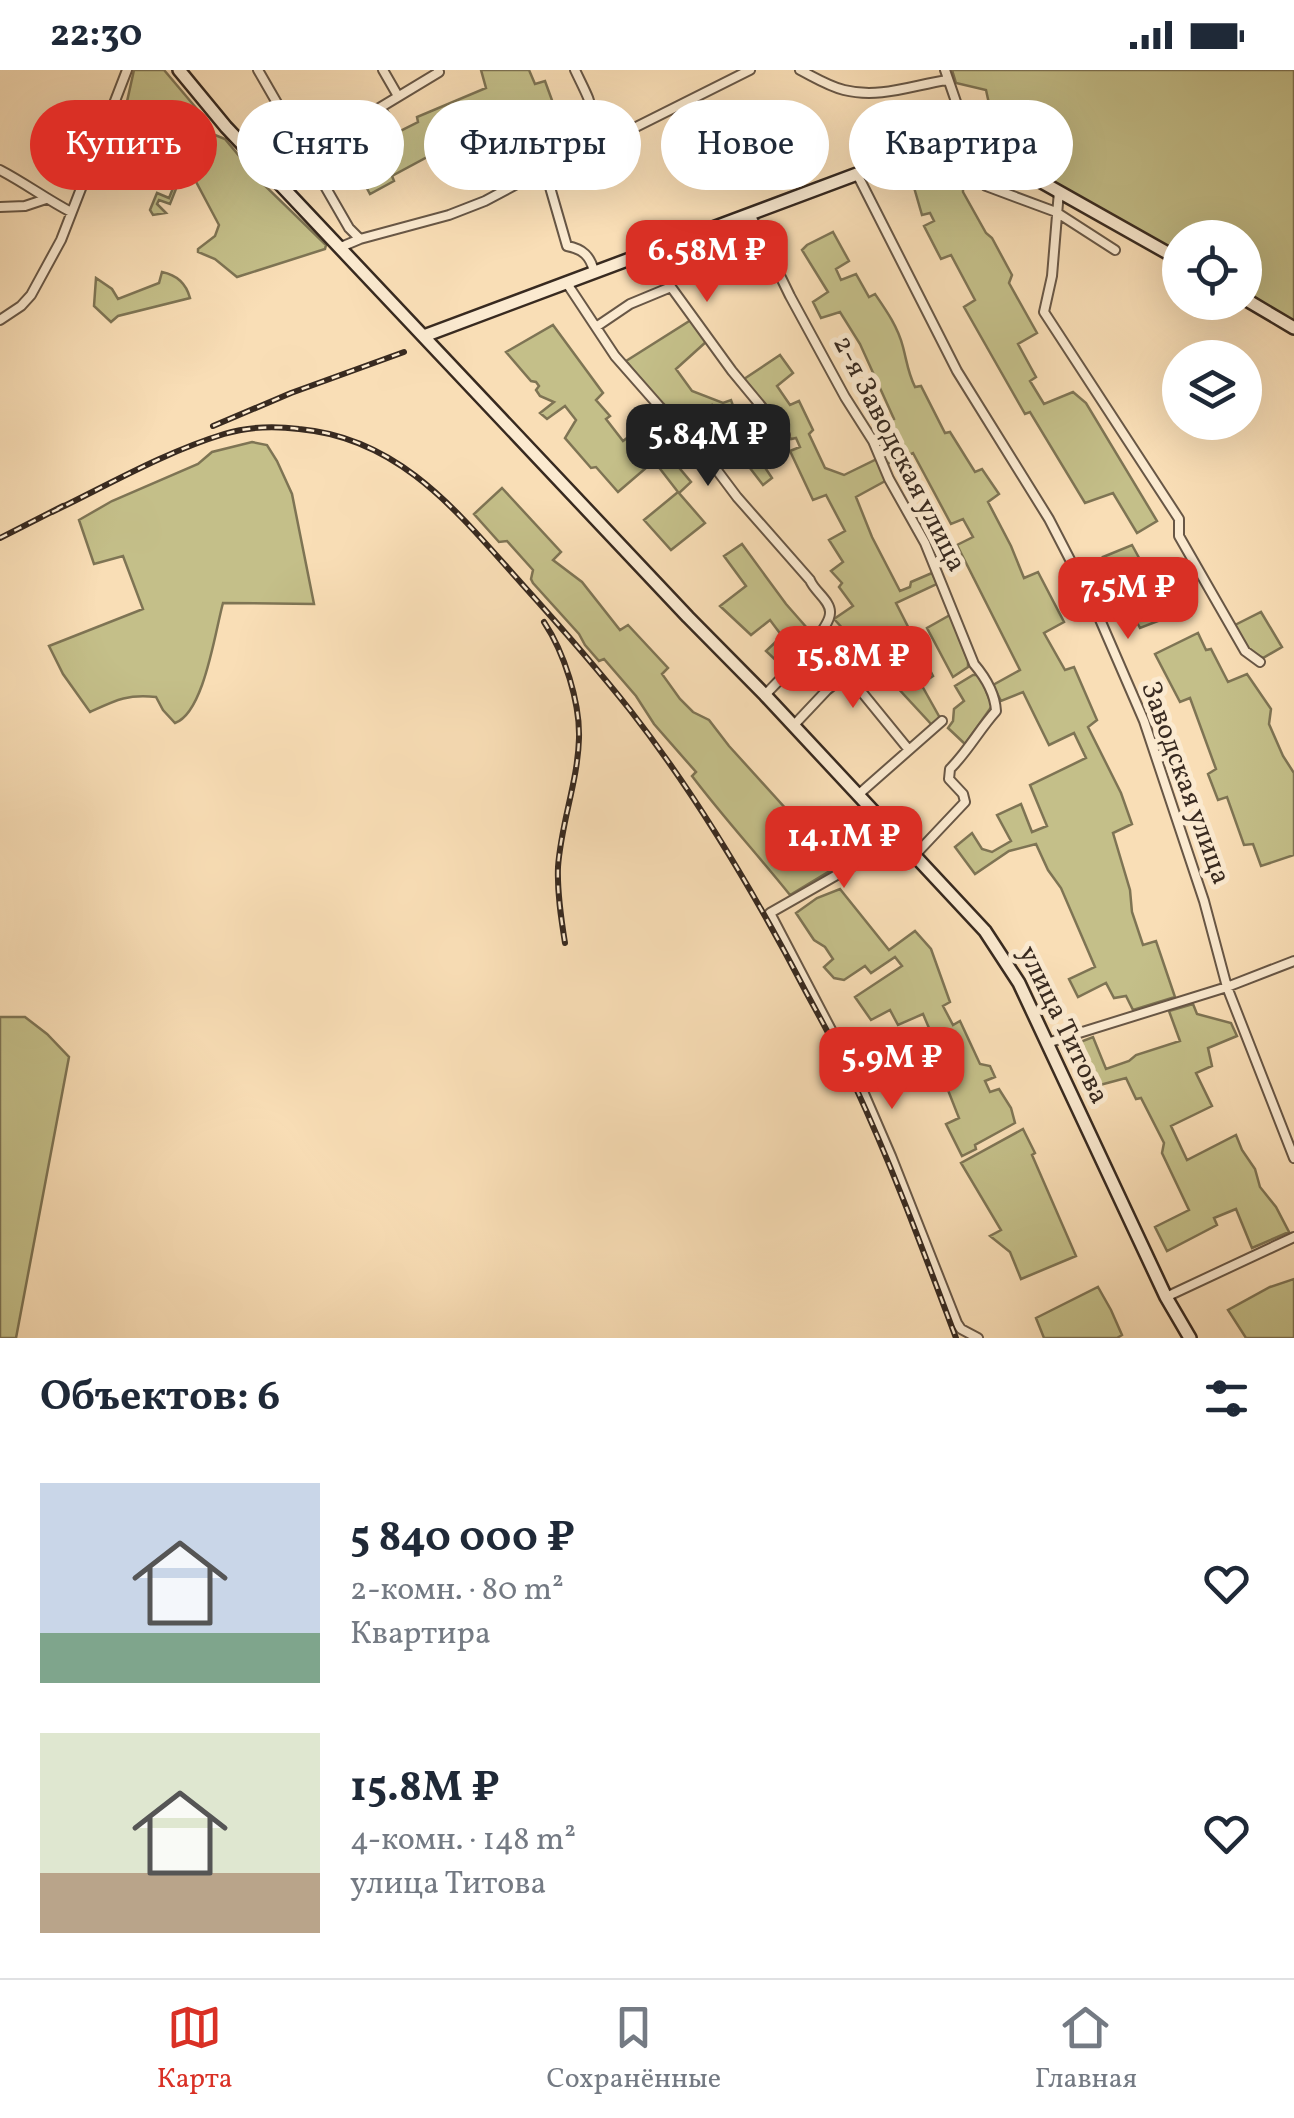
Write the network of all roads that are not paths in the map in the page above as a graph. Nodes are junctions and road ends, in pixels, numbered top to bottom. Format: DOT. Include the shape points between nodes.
graph roads {
  1 [pos="127,70"];
  2 [pos="179,70"];
  3 [pos="258,70"];
  4 [pos="383,70"];
  5 [pos="438,70"];
  6 [pos="576,70"];
  7 [pos="750,70"];
  8 [pos="800,70"];
  9 [pos="946,75"];
  10 [pos="398,96"];
  11 [pos="275,100"];
  12 [pos="391,100"];
  13 [pos="589,100"];
  14 [pos="955,100"];
  15 [pos="641,124"];
  16 [pos="237,138"];
  17 [pos="0,170"];
  18 [pos="849,177"];
  19 [pos="285,190"];
  20 [pos="326,190"];
  21 [pos="506,190"];
  22 [pos="550,190"];
  23 [pos="865,190"];
  24 [pos="997,190"];
  25 [pos="1060,190"];
  26 [pos="46,199"];
  27 [pos="0,207"];
  28 [pos="71,212"];
  29 [pos="1056,212"];
  30 [pos="750,214"];
  31 [pos="360,239"];
  32 [pos="340,248"];
  33 [pos="1114,250"];
  34 [pos="1162,250"];
  35 [pos="594,272"];
  36 [pos="566,282"];
  37 [pos="1262,309"];
  38 [pos="0,320"];
  39 [pos="596,327"];
  40 [pos="1294,328"];
  41 [pos="424,336"];
  42 [pos="785,435"];
  43 [pos="1260,662"];
  44 [pos="765,694"];
  45 [pos="942,722"];
  46 [pos="794,726"];
  47 [pos="909,750"];
  48 [pos="859,794"];
  49 [pos="900,839"];
  50 [pos="915,855"];
  51 [pos="1294,961"];
  52 [pos="1227,988"];
  53 [pos="1047,1044"];
  54 [pos="1294,1158"];
  55 [pos="1294,1237"];
  56 [pos="1166,1297"];
  57 [pos="978,1338"];
  58 [pos="1190,1338"];
  1 -- 28 [label="street"];
  2 -- 16 [label="main road, улица Титова"];
  3 -- 11 [label="street"];
  4 -- 10 [label="street"];
  5 -- 10 [label="street"];
  6 -- 13 [label="street"];
  7 -- 15 [label="street"];
  8 -- 9 [label="street" via="856,92 895,92"];
  9 -- 14 [label="street"];
  10 -- 12 [label="street"];
  17 -- 26 [label="street"];
  18 -- 30 [label="main road"];
  19 -- 32 [label="main road, улица Титова"];
  20 -- 31 [label="street"];
  21 -- 31 [label="street" via="449,215"];
  22 -- 35 [label="street" via="567,246 590,257"];
  23 -- 52 [label="street, Заводская улица" via="957,370 1050,518 1094,608 1165,780"];
  24 -- 29 [label="street"];
  25 -- 29 [label="street"];
  25 -- 34 [label="main road"];
  26 -- 27 [label="street"];
  26 -- 28 [label="street"];
  28 -- 38 [label="street" via="31,295"];
  29 -- 33 [label="street"];
  29 -- 43 [label="street" via="1044,312 1178,517 1179,536 1245,651"];
  30 -- 35 [label="main road"];
  30 -- 50 [label="street, 2-я Заводская улица" via="925,543 995,700 996,711 950,768 949,779 965,802"];
  31 -- 32 [label="street"];
  32 -- 41 [label="main road, улица Титова"];
  35 -- 36 [label="main road"];
  36 -- 39 [label="street"];
  36 -- 41 [label="main road"];
  37 -- 40 [label="main road"];
  39 -- 42 [label="street" via="671,287"];
  39 -- 44 [label="street" via="830,607 816,640"];
  41 -- 44 [label="main road, улица Титова"];
  44 -- 46 [label="main road, улица Титова"];
  45 -- 47 [label="street"];
  46 -- 47 [label="street" via="847,674"];
  46 -- 48 [label="main road, улица Титова"];
  47 -- 48 [label="street"];
  48 -- 49 [label="main road, улица Титова"];
  49 -- 50 [label="main road, улица Титова"];
  49 -- 57 [label="street" via="770,914 862,1089 957,1323"];
  50 -- 53 [label="main road, улица Титова" via="986,931"];
  51 -- 52 [label="street"];
  52 -- 53 [label="street"];
  52 -- 54 [label="street, Заводская улица"];
  53 -- 56 [label="main road, улица Титова"];
  55 -- 56 [label="street"];
  56 -- 58 [label="main road, улица Титова"];
}
